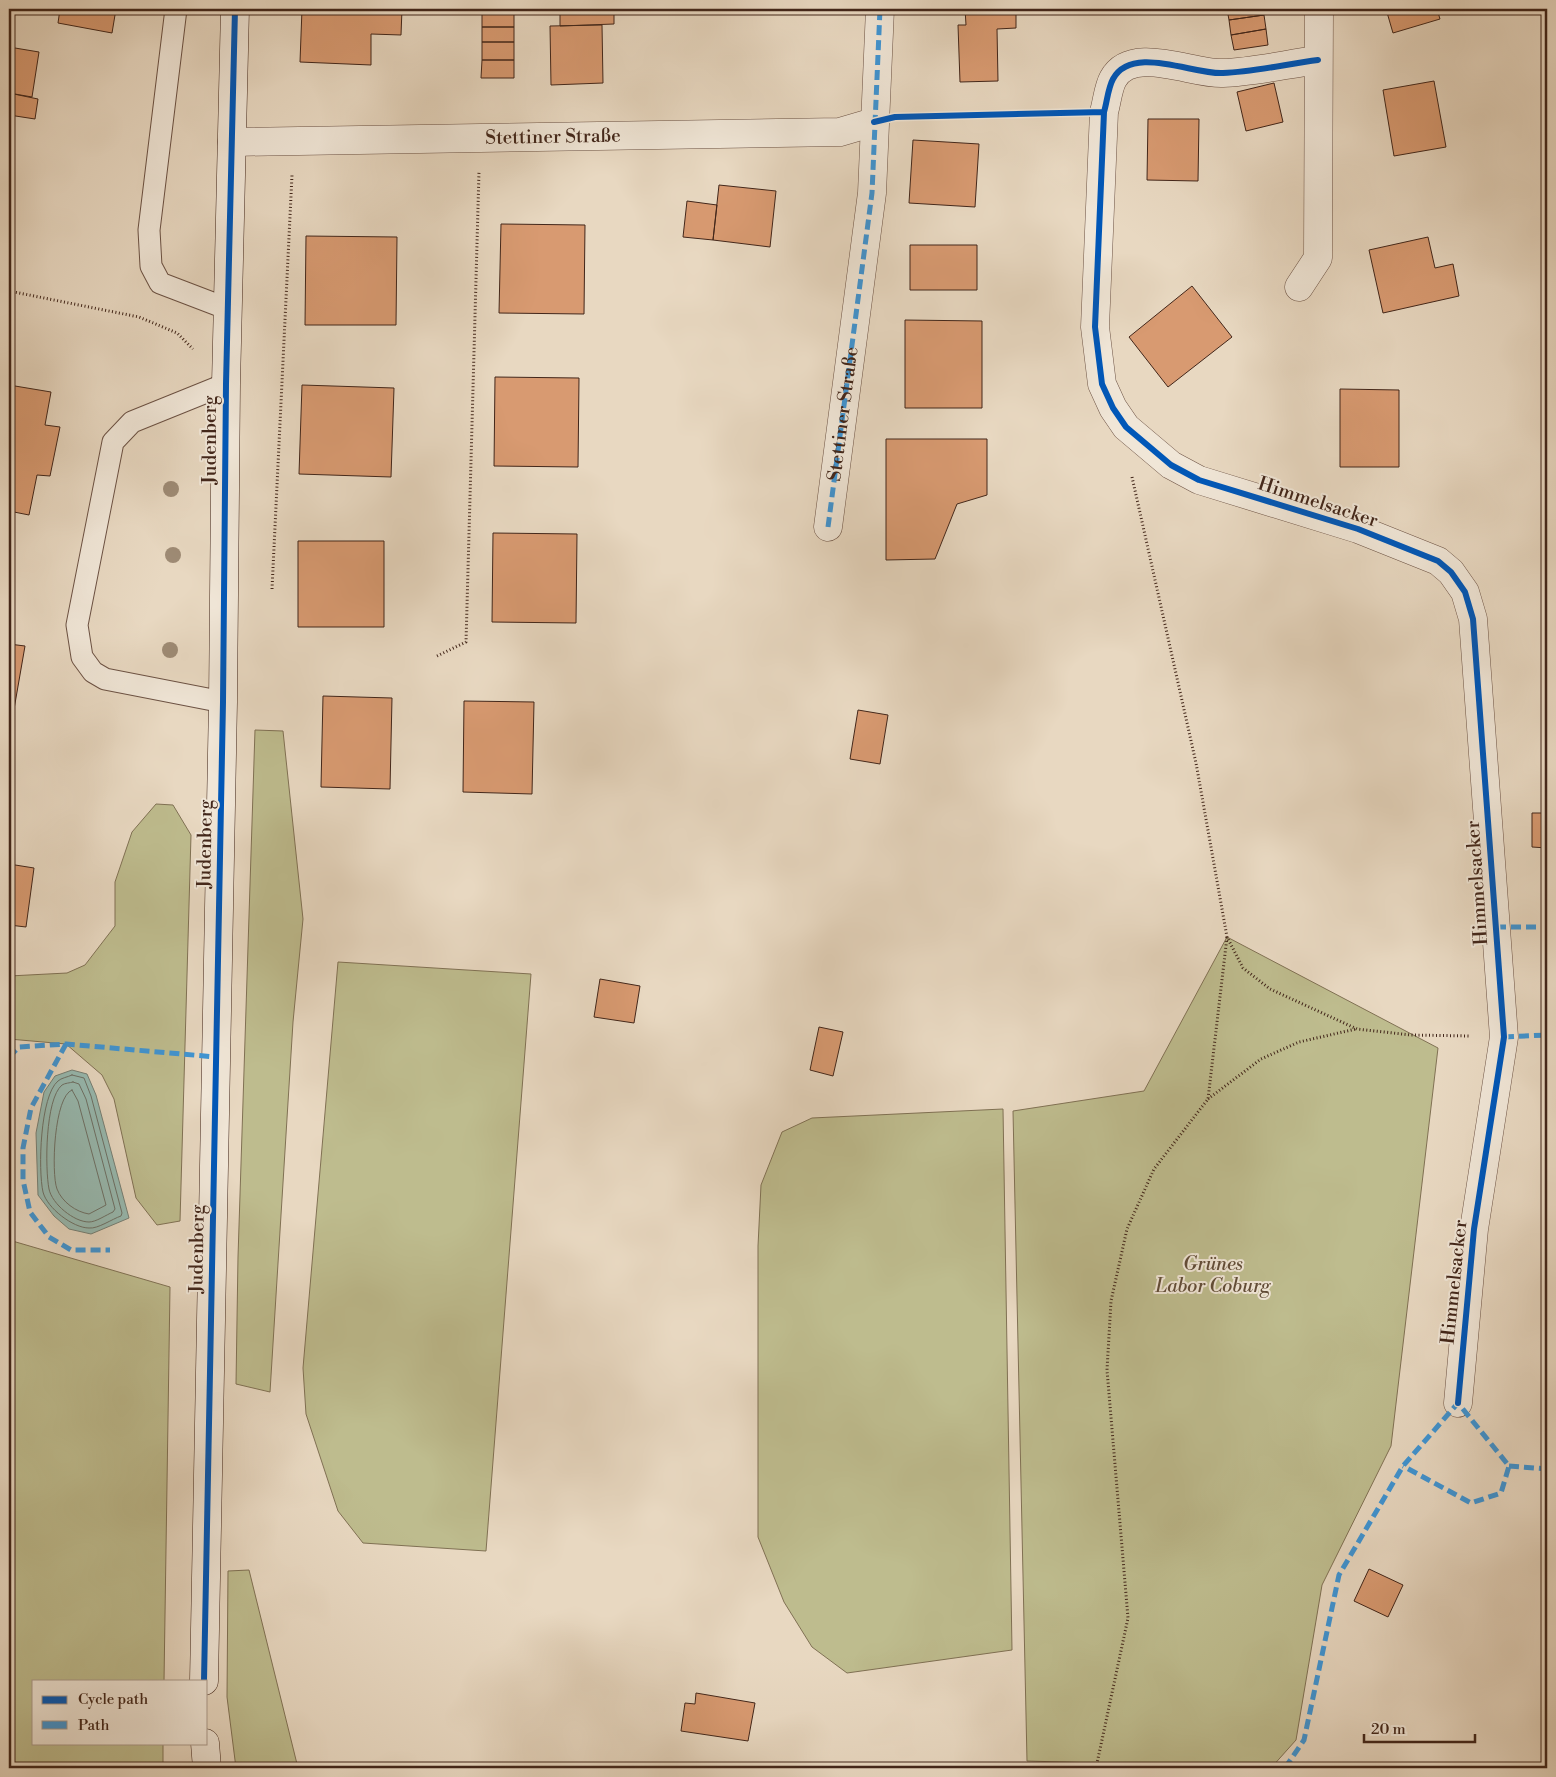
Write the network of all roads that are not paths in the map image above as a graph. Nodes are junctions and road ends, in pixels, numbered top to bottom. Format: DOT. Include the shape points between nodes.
graph roads {
  1 [pos="176,9"];
  2 [pos="235,9"];
  3 [pos="880,9"];
  4 [pos="1319,9"];
  5 [pos="1318,60"];
  6 [pos="874,122"];
  7 [pos="232,142"];
  8 [pos="1299,287"];
  9 [pos="228,308"];
  10 [pos="226,384"];
  11 [pos="828,526"];
  12 [pos="223,702"];
  13 [pos="1458,1403"];
  14 [pos="204,1680"];
  15 [pos="205,1744"];
  16 [pos="207,1768"];
  1 -- 9 [label="lane" via="149,230 151,266 160,283"];
  2 -- 7 [label="street, Judenberg"];
  3 -- 6 [label="street, Stettiner Straße"];
  4 -- 5 [label="street"];
  5 -- 8 [label="street" via="1318,258"];
  5 -- 13 [label="street, Himmelsacker" via="1221,74 1150,61 1132,64 1113,79 1104,112 1095,327 1102,384 1113,408 1126,427 1171,465 1199,480 1358,529 1438,562 1451,572 1465,592 1473,619 1504,1037 1474,1229"];
  6 -- 7 [label="street, Stettiner Straße" via="840,132"];
  6 -- 11 [label="street, Stettiner Straße" via="872,193"];
  7 -- 9 [label="street, Judenberg"];
  9 -- 10 [label="street, Judenberg"];
  10 -- 12 [label="street, Judenberg"];
  10 -- 12 [label="lane" via="132,422 113,442 77,624 82,657 93,672 105,679"];
  12 -- 14 [label="street, Judenberg"];
  15 -- 16 [label="street"];
}
